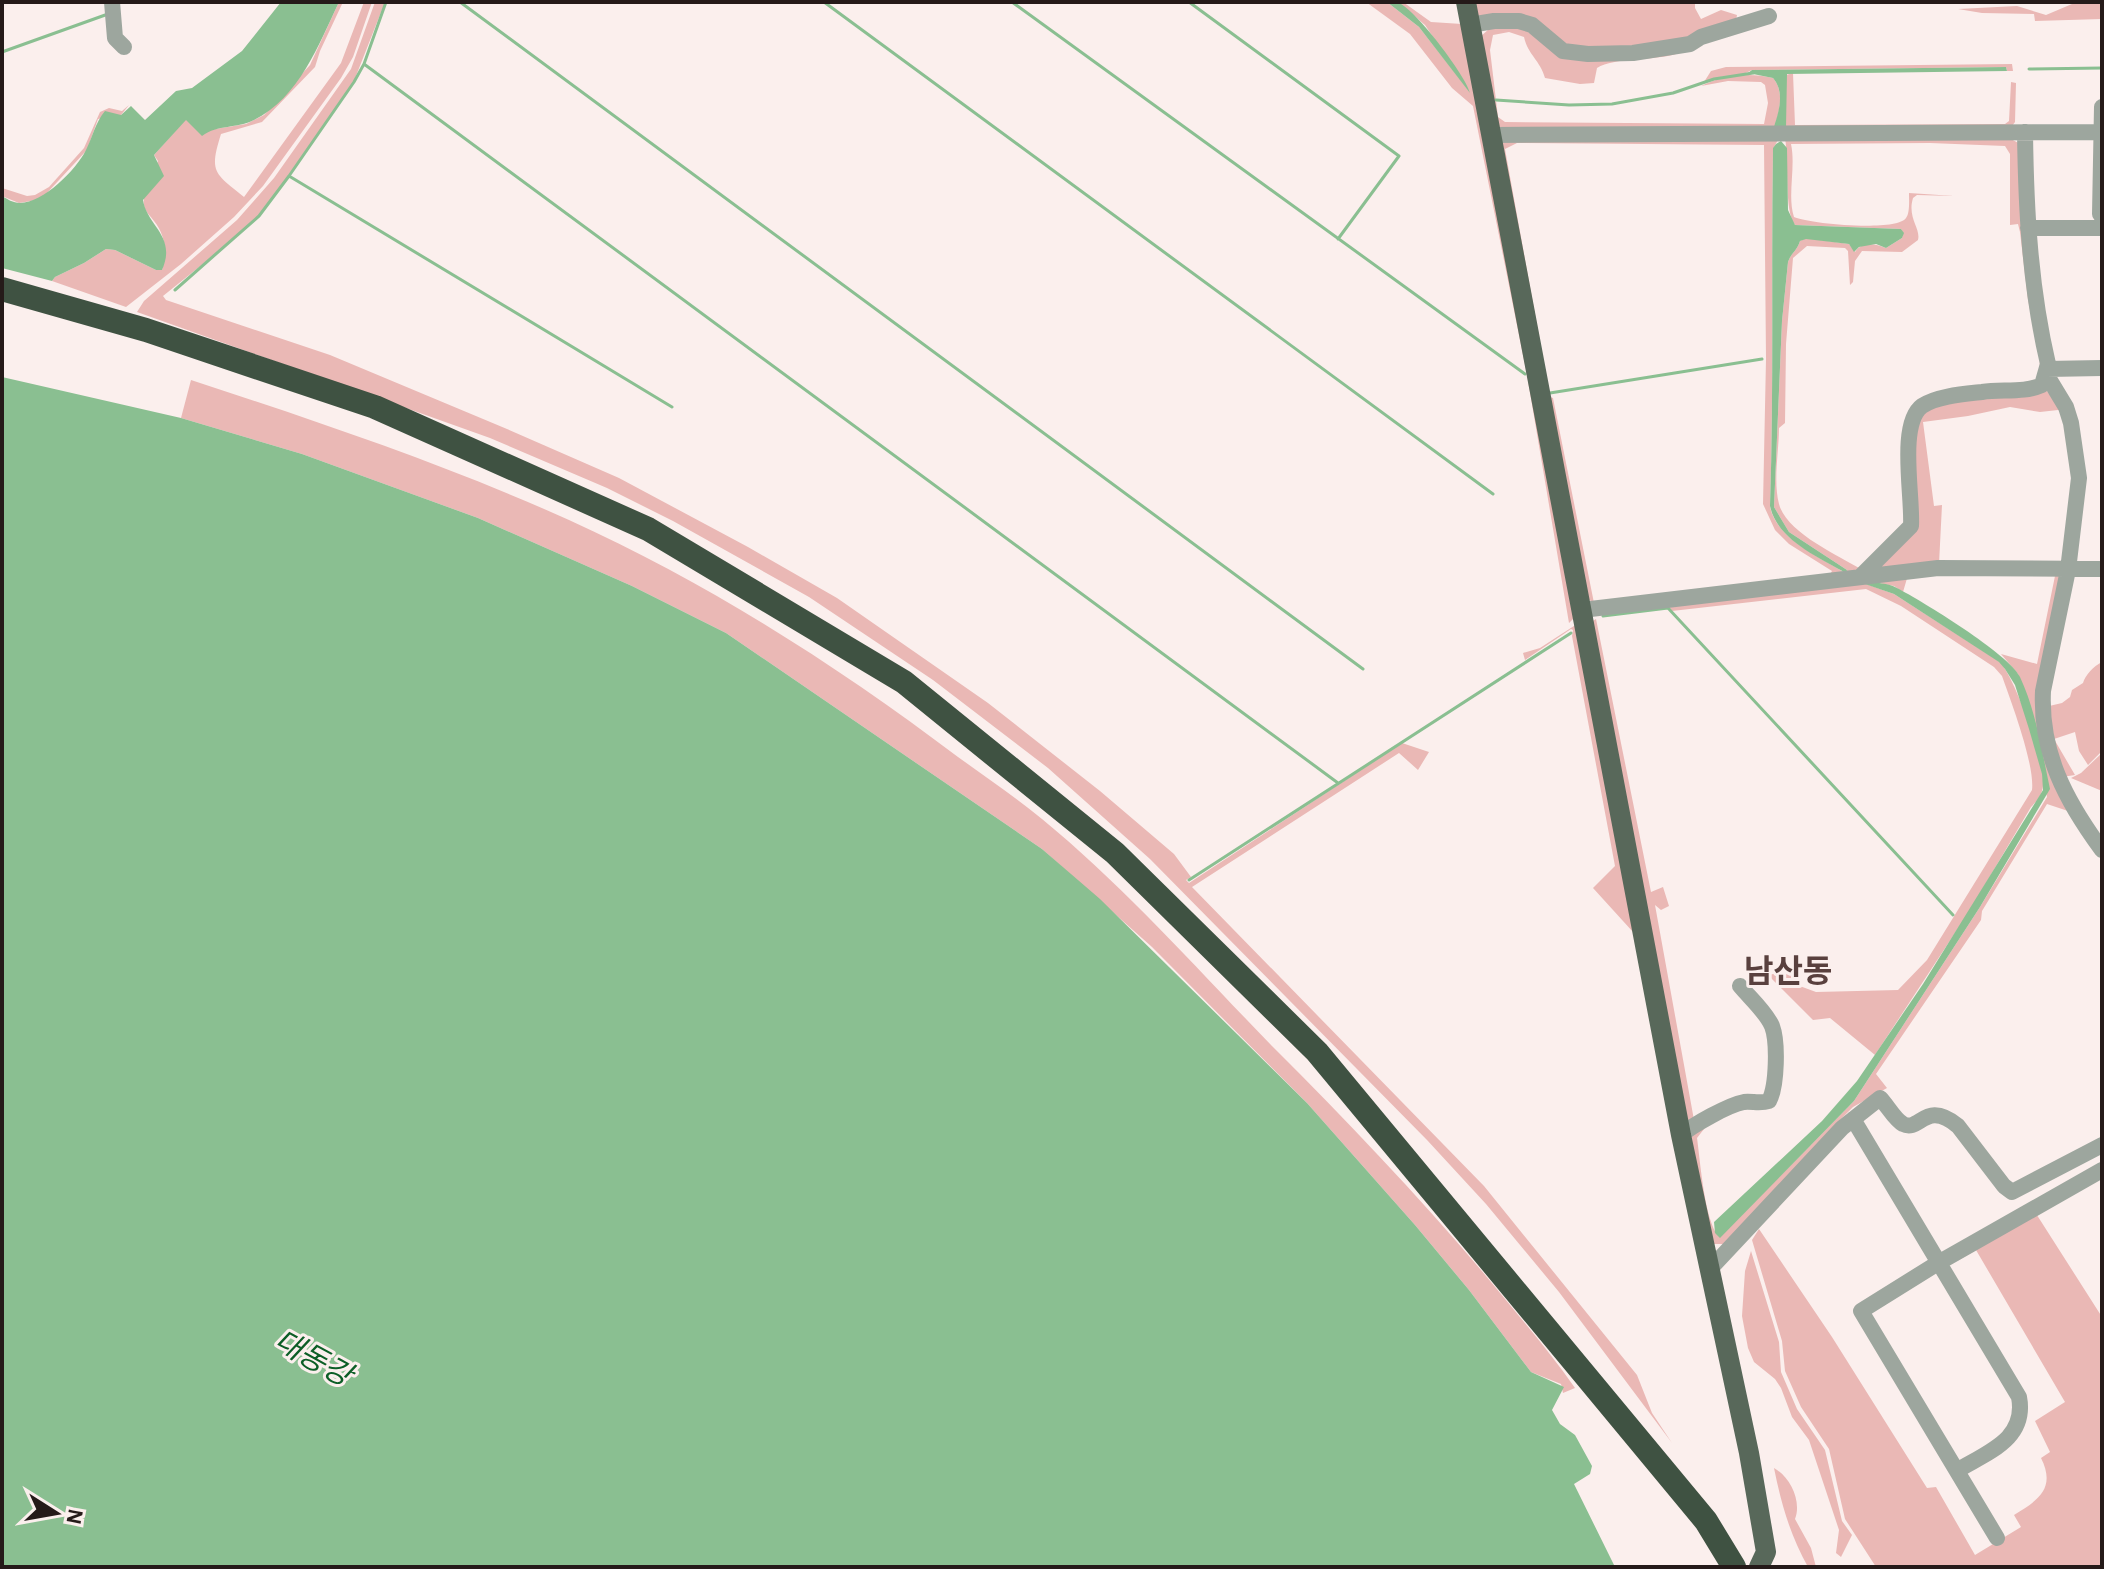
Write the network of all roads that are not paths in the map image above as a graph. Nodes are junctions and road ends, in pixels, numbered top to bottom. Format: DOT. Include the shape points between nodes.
graph roads {
  1 [pos="112,2"];
  2 [pos="1466,2"];
  3 [pos="1769,16"];
  4 [pos="1470,25"];
  5 [pos="124,47"];
  6 [pos="2102,107"];
  7 [pos="2025,132"];
  8 [pos="2102,132"];
  9 [pos="1492,135"];
  10 [pos="2102,216"];
  11 [pos="2028,228"];
  12 [pos="2102,228"];
  13 [pos="2,289"];
  14 [pos="2102,368"];
  15 [pos="2047,372"];
  16 [pos="2102,569"];
  17 [pos="2068,570"];
  18 [pos="1860,577"];
  19 [pos="1582,610"];
  20 [pos="2102,850"];
  21 [pos="1740,986"];
  22 [pos="1853,1119"];
  23 [pos="1681,1135"];
  24 [pos="2102,1145"];
  25 [pos="2102,1170"];
  26 [pos="1938,1263"];
  27 [pos="1710,1269"];
  28 [pos="1958,1470"];
  29 [pos="1997,1538"];
  30 [pos="1734,1567"];
  31 [pos="1759,1567"];
  1 -- 5 [label="street" via="115,38"];
  2 -- 4 [label="main road"];
  3 -- 4 [label="street" via="1690,44 1603,54 1563,51 1532,25 1519,21"];
  4 -- 9 [label="main road"];
  6 -- 8 [label="street"];
  7 -- 8 [label="street"];
  7 -- 9 [label="street"];
  7 -- 11 [label="street"];
  8 -- 10 [label="street"];
  9 -- 19 [label="main road"];
  11 -- 12 [label="street"];
  11 -- 15 [label="street"];
  13 -- 30 [label="highway" via="146,330 375,407 648,529 904,682 1115,853 1317,1052 1706,1521"];
  14 -- 15 [label="street"];
  15 -- 17 [label="street" via="2066,407 2078,458"];
  15 -- 18 [label="street" via="2042,385 2032,389 1970,394 1922,407 1912,418 1909,435 1911,526"];
  16 -- 17 [label="street"];
  17 -- 18 [label="street" via="1938,568"];
  17 -- 20 [label="street" via="2043,691 2045,729 2058,778"];
  18 -- 19 [label="street"];
  19 -- 23 [label="main road"];
  21 -- 23 [label="street" via="1771,1023 1776,1057 1773,1094 1769,1101 1744,1102"];
  22 -- 24 [label="street" via="1880,1098 1902,1124 1941,1115 1958,1126 2012,1192"];
  22 -- 26 [label="street"];
  22 -- 27 [label="street"];
  23 -- 27 [label="main road"];
  25 -- 26 [label="street"];
  26 -- 28 [label="street" via="2021,1407 2015,1430"];
  26 -- 28 [label="street" via="1861,1311"];
  27 -- 31 [label="main road" via="1766,1552"];
  28 -- 29 [label="street"];
}
